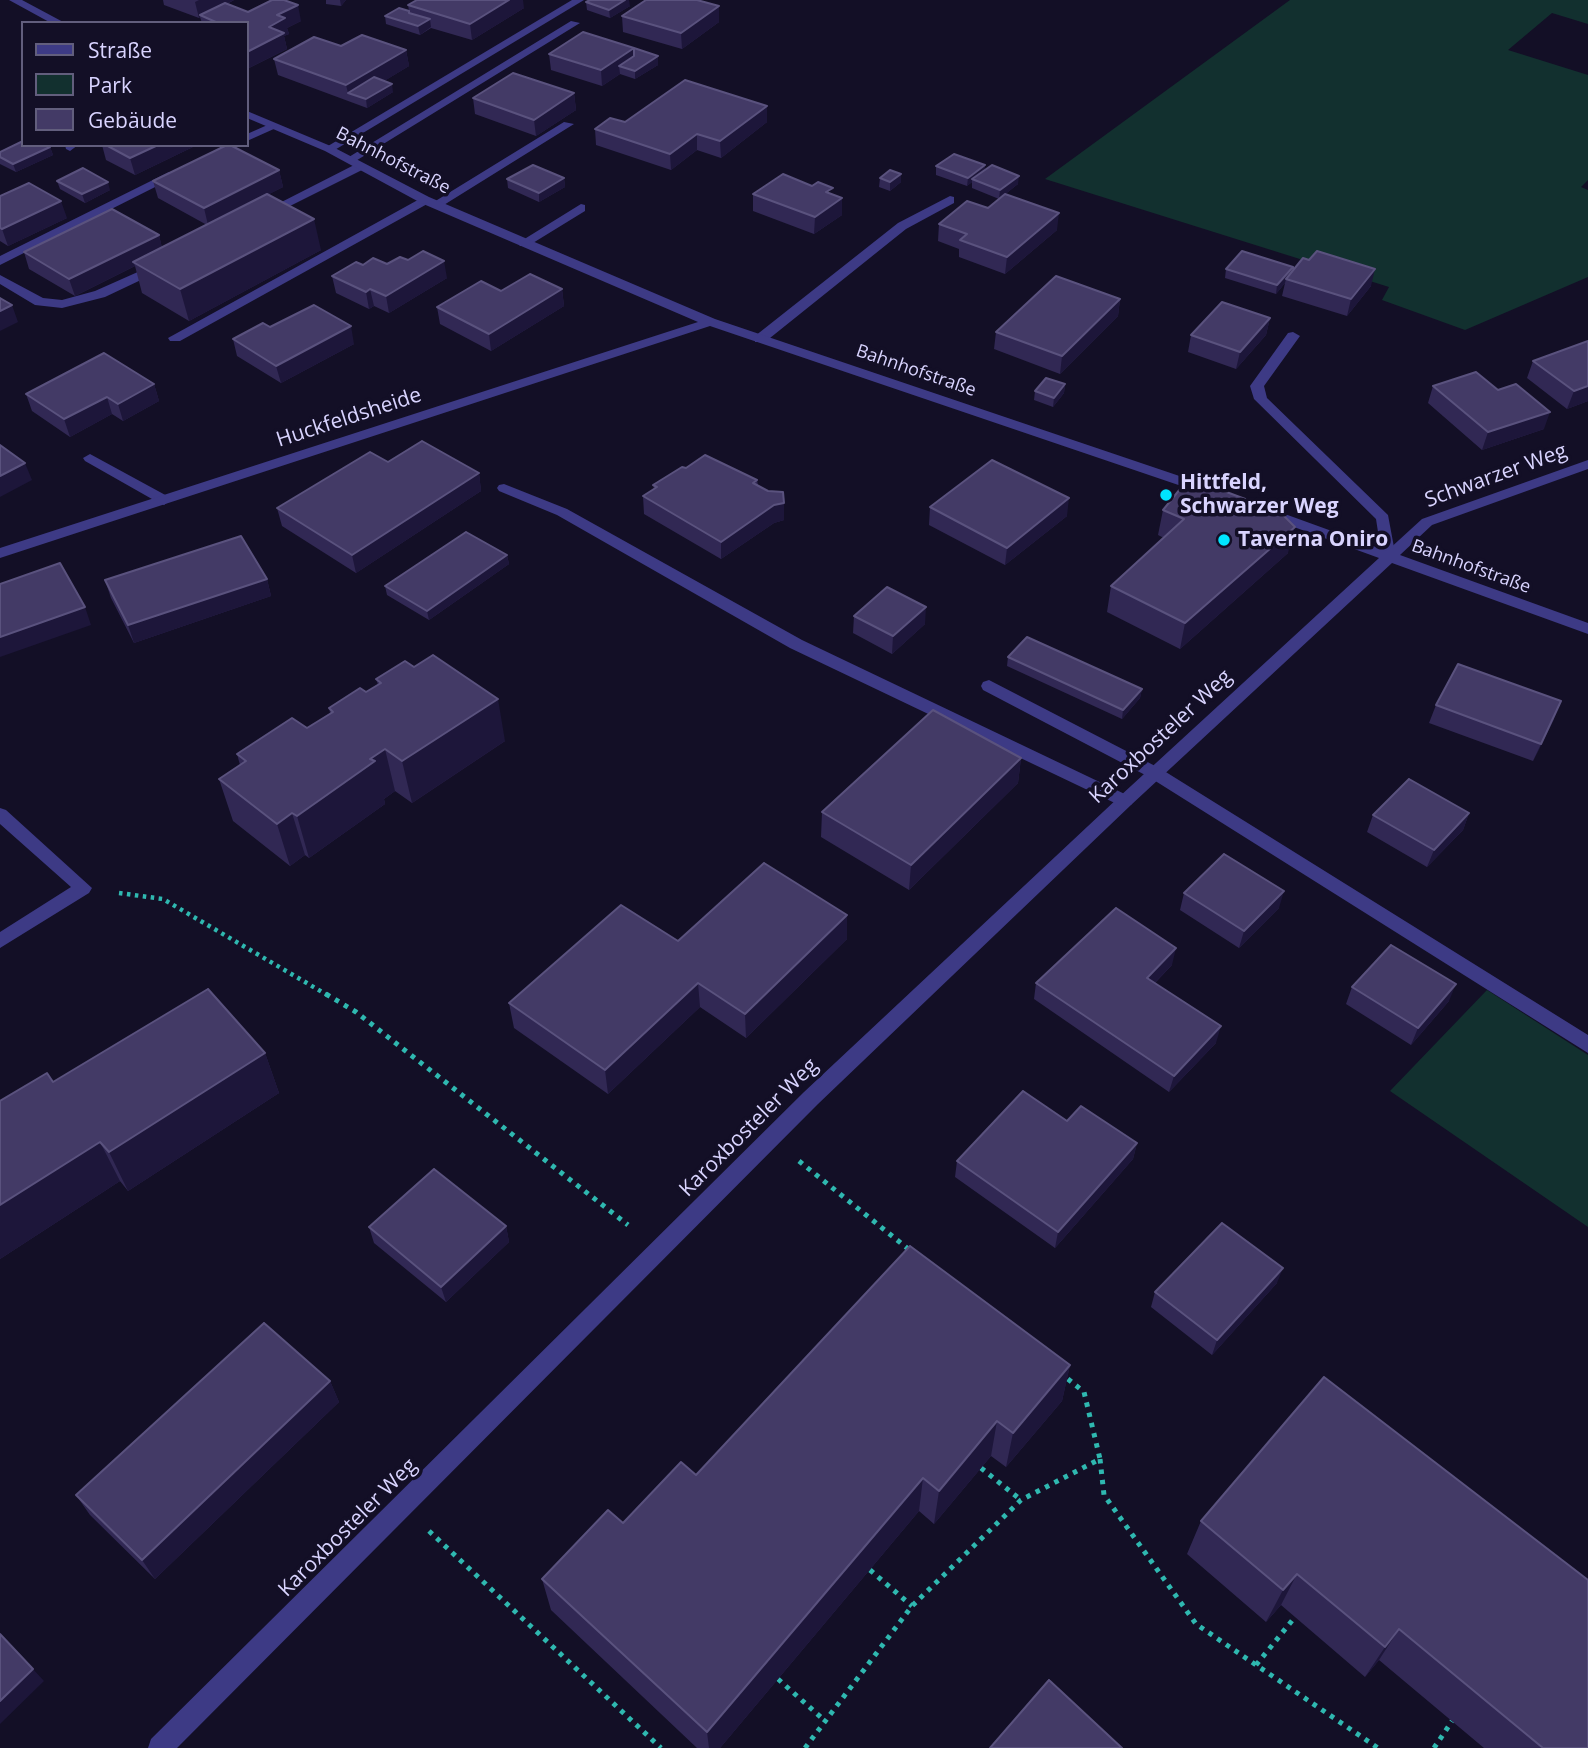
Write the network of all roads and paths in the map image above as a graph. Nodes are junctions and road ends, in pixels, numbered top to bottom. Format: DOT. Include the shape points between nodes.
graph roads {
  1 [pos="14,0"];
  2 [pos="579,0"];
  3 [pos="56,21"];
  4 [pos="575,23"];
  5 [pos="248,114"];
  6 [pos="568,124"];
  7 [pos="272,126"];
  8 [pos="248,138"];
  9 [pos="329,149"];
  10 [pos="355,163"];
  11 [pos="184,170"];
  12 [pos="950,200"];
  13 [pos="430,202"];
  14 [pos="581,208"];
  15 [pos="253,220"];
  16 [pos="524,243"];
  17 [pos="0,261"];
  18 [pos="167,263"];
  19 [pos="0,279"];
  20 [pos="710,322"];
  21 [pos="1293,336"];
  22 [pos="175,338"];
  23 [pos="760,339"];
  24 [pos="90,458"];
  25 [pos="1588,464"];
  26 [pos="504,488"];
  27 [pos="1219,495"];
  28 [pos="164,500"];
  29 [pos="1258,509"];
  30 [pos="0,553"];
  31 [pos="1388,558"];
  32 [pos="1588,629"];
  33 [pos="989,686"];
  34 [pos="1155,773"];
  35 [pos="1125,801"];
  36 [pos="0,814"];
  37 [pos="83,888"];
  38 [pos="0,941"];
  39 [pos="1588,1045"];
  40 [pos="771,1139"];
  41 [pos="659,1250"];
  42 [pos="922,1261"];
  43 [pos="1052,1366"];
  44 [pos="1100,1460"];
  45 [pos="981,1468"];
  46 [pos="1021,1500"];
  47 [pos="402,1506"];
  48 [pos="870,1570"];
  49 [pos="912,1605"];
  50 [pos="1295,1617"];
  51 [pos="1256,1664"];
  52 [pos="778,1679"];
  53 [pos="825,1721"];
  54 [pos="1452,1721"];
  55 [pos="160,1748"];
  56 [pos="662,1748"];
  57 [pos="805,1748"];
  58 [pos="1378,1748"];
  59 [pos="1434,1748"];
  1 -- 3 [label="street"];
  2 -- 9 [label="street"];
  4 -- 10 [label="street"];
  5 -- 7 [label="street, Bahnhofstraße"];
  6 -- 13 [label="street"];
  7 -- 8 [label="street"];
  7 -- 9 [label="street, Bahnhofstraße"];
  9 -- 10 [label="street, Bahnhofstraße"];
  10 -- 13 [label="street, Bahnhofstraße"];
  10 -- 15 [label="street"];
  11 -- 17 [label="street"];
  12 -- 23 [label="street" via="902,226"];
  13 -- 16 [label="street, Bahnhofstraße"];
  13 -- 22 [label="street"];
  14 -- 16 [label="street"];
  16 -- 20 [label="street, Bahnhofstraße"];
  18 -- 19 [label="street" via="117,288 62,304 40,302"];
  20 -- 23 [label="street, Bahnhofstraße"];
  20 -- 28 [label="street, Huckfeldsheide"];
  21 -- 31 [label="street" via="1257,386 1261,399 1383,518"];
  23 -- 27 [label="street, Bahnhofstraße"];
  24 -- 28 [label="street"];
  25 -- 31 [label="street, Schwarzer Weg" via="1427,522"];
  26 -- 35 [label="street" via="562,512 796,644"];
  28 -- 30 [label="street, Huckfeldsheide"];
  29 -- 31 [label="street, Bahnhofstraße"];
  31 -- 32 [label="street, Bahnhofstraße"];
  31 -- 34 [label="street, Karoxbosteler Weg"];
  33 -- 34 [label="street"];
  34 -- 35 [label="street, Karoxbosteler Weg"];
  34 -- 39 [label="street"];
  35 -- 40 [label="street, Karoxbosteler Weg"];
  36 -- 37 [label="street"];
  37 -- 38 [label="street"];
  37 -- 41 [label="path" via="163,899 356,1012"];
  40 -- 41 [label="street, Karoxbosteler Weg"];
  40 -- 42 [label="path"];
  41 -- 47 [label="street, Karoxbosteler Weg"];
  43 -- 44 [label="path" via="1084,1392"];
  44 -- 46 [label="path"];
  44 -- 51 [label="path" via="1104,1495 1196,1624"];
  45 -- 46 [label="path"];
  46 -- 49 [label="path"];
  47 -- 55 [label="street, Karoxbosteler Weg"];
  47 -- 56 [label="path"];
  48 -- 49 [label="path"];
  49 -- 53 [label="path"];
  50 -- 51 [label="path"];
  51 -- 58 [label="path"];
  52 -- 53 [label="path"];
  53 -- 57 [label="path"];
  54 -- 59 [label="path"];
}
